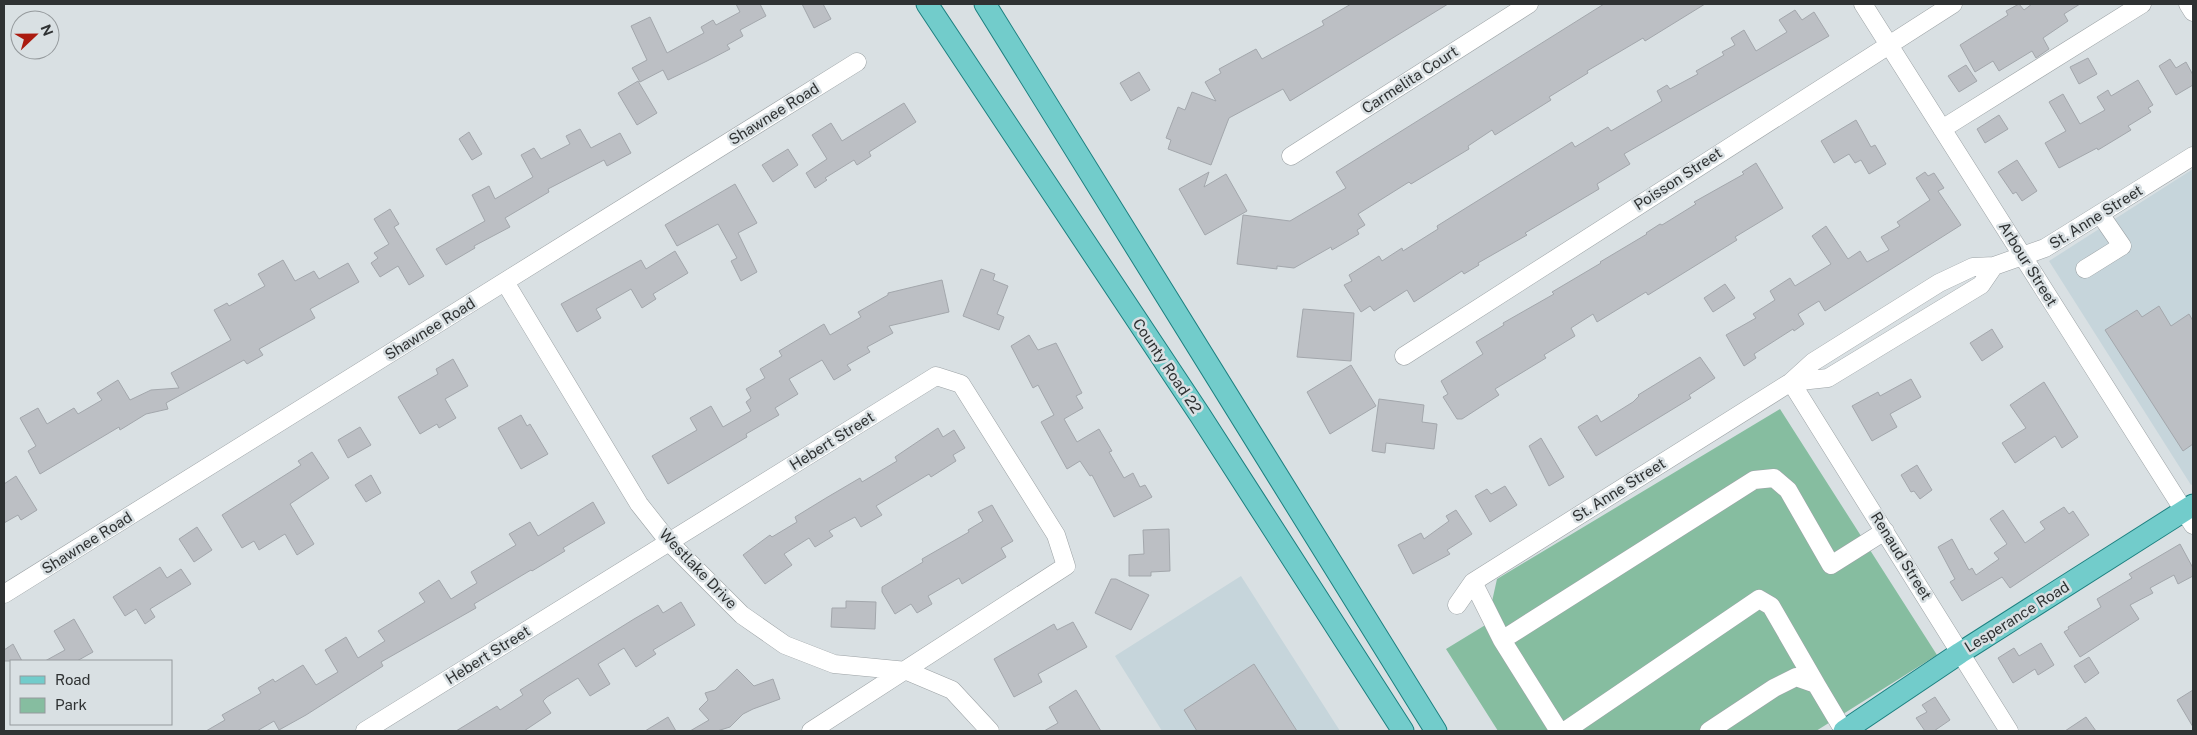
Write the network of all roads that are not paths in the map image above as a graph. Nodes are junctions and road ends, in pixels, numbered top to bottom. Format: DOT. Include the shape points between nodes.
graph roads {
  1 [pos="926,4"];
  2 [pos="985,4"];
  3 [pos="1530,4"];
  4 [pos="1863,4"];
  5 [pos="1953,4"];
  6 [pos="2142,4"];
  7 [pos="2188,4"];
  8 [pos="2193,12"];
  9 [pos="1889,44"];
  10 [pos="857,62"];
  11 [pos="1942,129"];
  12 [pos="1291,156"];
  13 [pos="2193,156"];
  14 [pos="2100,214"];
  15 [pos="2023,256"];
  16 [pos="1994,266"];
  17 [pos="2085,269"];
  18 [pos="505,282"];
  19 [pos="1404,356"];
  20 [pos="1790,382"];
  21 [pos="2190,514"];
  22 [pos="1885,531"];
  23 [pos="669,542"];
  24 [pos="1473,582"];
  25 [pos="4,594"];
  26 [pos="1457,605"];
  27 [pos="1502,640"];
  28 [pos="1960,653"];
  29 [pos="907,671"];
  30 [pos="1816,684"];
  31 [pos="365,731"];
  32 [pos="811,731"];
  33 [pos="990,731"];
  34 [pos="1403,731"];
  35 [pos="1436,731"];
  36 [pos="1559,731"];
  37 [pos="1565,731"];
  38 [pos="1709,731"];
  39 [pos="1844,731"];
  40 [pos="2009,731"];
  1 -- 34 [label="main road, County Road 22" via="1200,415"];
  2 -- 35 [label="main road"];
  3 -- 12 [label="street, Carmelita Court"];
  4 -- 9 [label="street, Arbour Street"];
  5 -- 9 [label="street, Poisson Street"];
  6 -- 11 [label="street"];
  7 -- 8 [label="street"];
  9 -- 11 [label="street, Arbour Street"];
  9 -- 19 [label="street, Poisson Street"];
  10 -- 18 [label="street, Shawnee Road"];
  11 -- 15 [label="street, Arbour Street"];
  13 -- 14 [label="street, St. Anne Street"];
  14 -- 15 [label="street, St. Anne Street" via="2045,248"];
  14 -- 17 [label="street" via="2122,246"];
  15 -- 16 [label="street, St. Anne Street"];
  15 -- 21 [label="street, Arbour Street"];
  16 -- 20 [label="street, St. Anne Street" via="1973,267 1939,282 1813,362"];
  16 -- 20 [label="street, St. Anne Street" via="1981,285 1828,378"];
  18 -- 23 [label="street, Westlake Drive" via="639,504"];
  18 -- 25 [label="street, Shawnee Road"];
  20 -- 22 [label="street, Renaud Street"];
  20 -- 24 [label="street, St. Anne Street"];
  21 -- 28 [label="main road, Lesperance Road"];
  22 -- 27 [label="street" via="1831,565 1788,490 1774,478 1754,480"];
  22 -- 28 [label="street, Renaud Street"];
  23 -- 29 [label="street, Westlake Drive" via="742,615 785,646 834,664"];
  23 -- 29 [label="street, Hebert Street" via="936,376 961,384 1056,535 1066,566"];
  23 -- 31 [label="street, Hebert Street"];
  24 -- 26 [label="street, St. Anne Street"];
  24 -- 27 [label="street"];
  27 -- 36 [label="street"];
  28 -- 39 [label="main road, Lesperance Road"];
  28 -- 40 [label="street, Renaud Street"];
  29 -- 32 [label="street"];
  29 -- 33 [label="street, Westlake Drive" via="952,690"];
  30 -- 37 [label="street" via="1771,606 1759,599"];
  30 -- 38 [label="street" via="1796,677"];
  30 -- 39 [label="street"];
}
